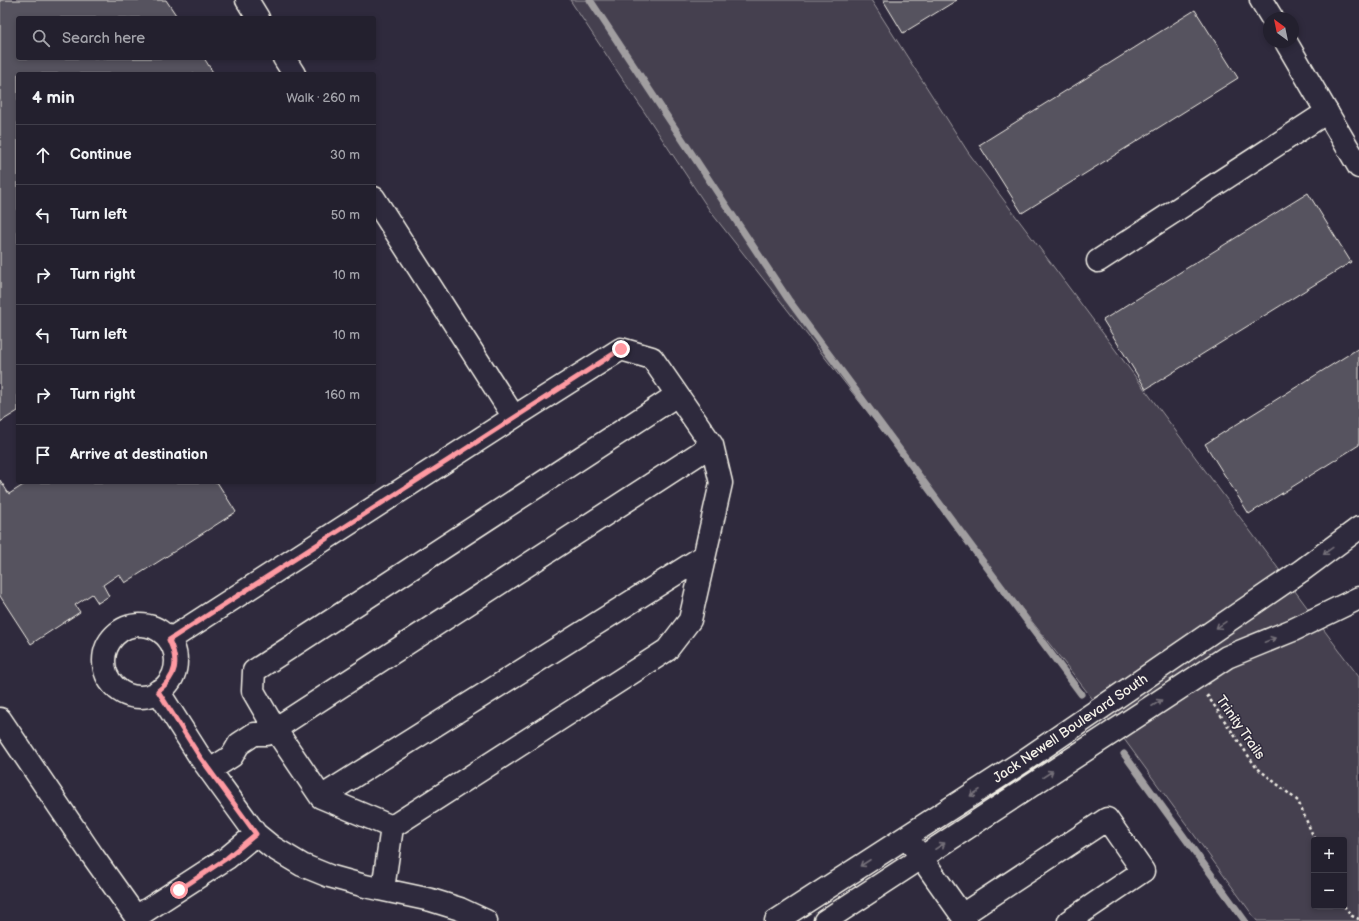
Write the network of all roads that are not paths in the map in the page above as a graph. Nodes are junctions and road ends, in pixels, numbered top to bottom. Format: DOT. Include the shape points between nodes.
graph roads {
  1 [pos="247,0"];
  2 [pos="1261,0"];
  3 [pos="1268,12"];
  4 [pos="257,16"];
  5 [pos="1290,48"];
  6 [pos="285,60"];
  7 [pos="293,72"];
  8 [pos="1327,112"];
  9 [pos="1359,167"];
  10 [pos="376,201"];
  11 [pos="1098,261"];
  12 [pos="677,395"];
  13 [pos="514,417"];
  14 [pos="712,446"];
  15 [pos="1359,528"];
  16 [pos="704,556"];
  17 [pos="1359,598"];
  18 [pos="169,640"];
  19 [pos="158,691"];
  20 [pos="0,719"];
  21 [pos="271,731"];
  22 [pos="210,770"];
  23 [pos="321,797"];
  24 [pos="392,827"];
  25 [pos="256,834"];
  26 [pos="907,837"];
  27 [pos="922,858"];
  28 [pos="383,889"];
  29 [pos="964,918"];
  30 [pos="486,921"];
  31 [pos="776,921"];
  32 [pos="825,921"];
  33 [pos="1069,921"];
  1 -- 4 [label="street"];
  2 -- 3 [label="street"];
  5 -- 8 [label="street"];
  6 -- 7 [label="street"];
  8 -- 9 [label="street"];
  8 -- 11 [label="street"];
  10 -- 13 [label="street"];
  12 -- 13 [label="street" via="652,358 621,349"];
  12 -- 14 [label="street"];
  12 -- 21 [label="street" via="254,671 253,691"];
  13 -- 18 [label="street"];
  14 -- 16 [label="street" via="721,483"];
  14 -- 21 [label="street"];
  15 -- 26 [label="street, Jack Newell Boulevard South, one-way" via="1301,571 1025,760"];
  16 -- 23 [label="street"];
  16 -- 24 [label="street" via="690,620 666,650"];
  27 -- 17 [label="street, Jack Newell Boulevard South, one-way" via="1227,657 1294,630"];
  18 -- 19 [label="street" via="174,651 175,663 172,676"];
  18 -- 19 [label="street" via="154,628 134,625 116,634 105,652 106,673 120,691 131,696 144,696"];
  19 -- 22 [label="street"];
  20 -- 25 [label="street" via="136,917 227,858"];
  21 -- 22 [label="street" via="263,746 247,756 232,756"];
  21 -- 23 [label="street"];
  22 -- 25 [label="street"];
  23 -- 24 [label="street"];
  24 -- 28 [label="street"];
  25 -- 28 [label="street" via="302,865 329,876"];
  26 -- 27 [label="street"];
  26 -- 31 [label="street, Jack Newell Boulevard South, one-way"];
  27 -- 29 [label="street"];
  27 -- 32 [label="street, Jack Newell Boulevard South"];
  28 -- 30 [label="street" via="453,906"];
  29 -- 33 [label="street" via="1107,819 1143,871"];
}
